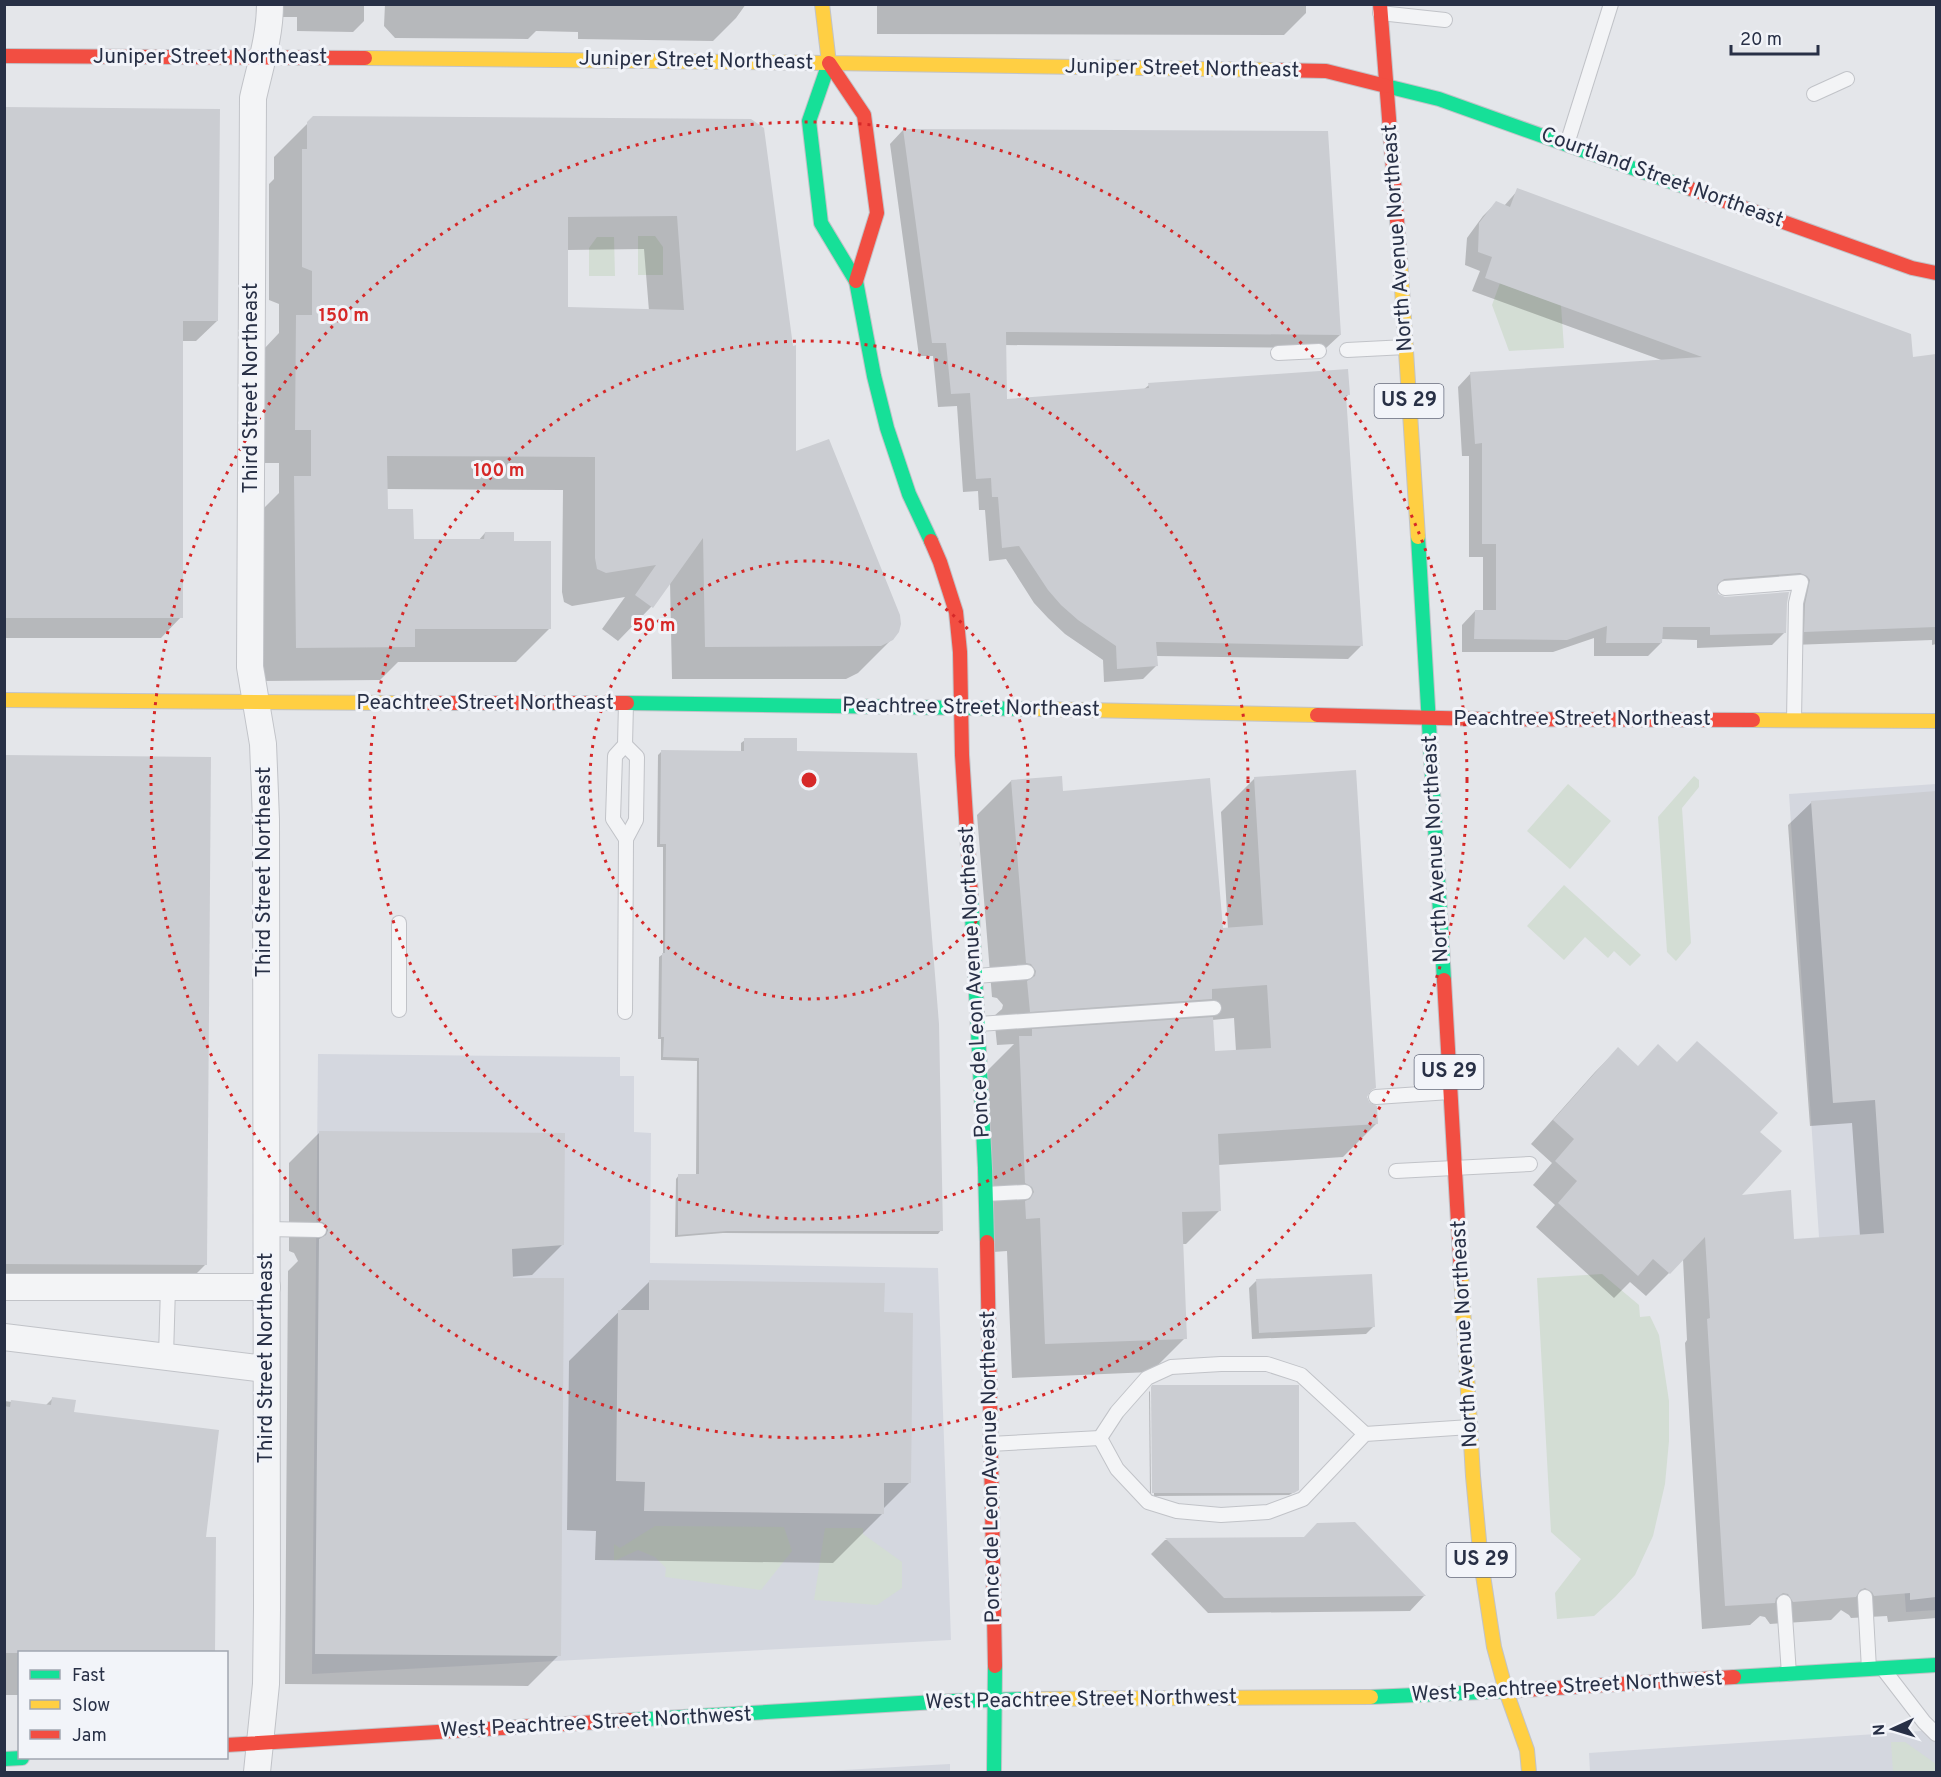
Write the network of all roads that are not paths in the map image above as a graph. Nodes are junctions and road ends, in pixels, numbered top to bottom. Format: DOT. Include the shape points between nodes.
graph roads {
  1 [pos="270,4"];
  2 [pos="822,4"];
  3 [pos="1611,4"];
  4 [pos="1380,9"];
  5 [pos="1445,20"];
  6 [pos="4,56"];
  7 [pos="263,57"];
  8 [pos="830,63"];
  9 [pos="1847,79"];
  10 [pos="1386,86"];
  11 [pos="1814,94"];
  12 [pos="1566,144"];
  13 [pos="1936,273"];
  14 [pos="856,281"];
  15 [pos="1406,347"];
  16 [pos="1347,350"];
  17 [pos="1319,351"];
  18 [pos="1278,353"];
  19 [pos="1725,588"];
  20 [pos="4,700"];
  21 [pos="256,703"];
  22 [pos="626,704"];
  23 [pos="961,707"];
  24 [pos="1429,717"];
  25 [pos="1794,720"];
  26 [pos="1936,721"];
  27 [pos="625,745"];
  28 [pos="626,839"];
  29 [pos="399,923"];
  30 [pos="1027,972"];
  31 [pos="976,976"];
  32 [pos="1214,1008"];
  33 [pos="399,1010"];
  34 [pos="625,1012"];
  35 [pos="979,1024"];
  36 [pos="1450,1092"];
  37 [pos="1376,1097"];
  38 [pos="1530,1164"];
  39 [pos="1455,1168"];
  40 [pos="1396,1171"];
  41 [pos="1025,1192"];
  42 [pos="986,1194"];
  43 [pos="266,1229"];
  44 [pos="319,1230"];
  45 [pos="4,1287"];
  46 [pos="168,1287"];
  47 [pos="267,1287"];
  48 [pos="4,1337"];
  49 [pos="166,1356"];
  50 [pos="266,1369"];
  51 [pos="1470,1427"];
  52 [pos="1365,1434"];
  53 [pos="1100,1438"];
  54 [pos="990,1444"];
  55 [pos="1865,1597"];
  56 [pos="1784,1602"];
  57 [pos="1936,1665"];
  58 [pos="1876,1669"];
  59 [pos="1789,1674"];
  60 [pos="1506,1691"];
  61 [pos="996,1699"];
  62 [pos="1936,1734"];
  63 [pos="260,1743"];
  64 [pos="228,1745"];
  65 [pos="257,1773"];
  66 [pos="994,1773"];
  67 [pos="1529,1773"];
  1 -- 7 [label="street, Third Street Northeast"];
  2 -- 8 [label="main road, Ponce de Leon Avenue Northeast"];
  3 -- 12 [label="lane"];
  4 -- 5 [label="lane"];
  4 -- 10 [label="main road, North Avenue Northeast / US 29"];
  6 -- 7 [label="main road, Juniper Street Northeast"];
  7 -- 8 [label="main road, Juniper Street Northeast"];
  7 -- 21 [label="street, Third Street Northeast" via="253,98 249,667"];
  8 -- 10 [label="main road, Juniper Street Northeast" via="1326,71"];
  8 -- 14 [label="main road, Ponce de Leon Avenue Northeast" via="809,121 821,223"];
  8 -- 14 [label="main road, Ponce de Leon Avenue Northeast" via="864,115 877,213"];
  9 -- 11 [label="lane"];
  10 -- 12 [label="main road, Courtland Street Northeast" via="1439,99"];
  10 -- 15 [label="main road, North Avenue Northeast / US 29"];
  12 -- 13 [label="main road, Courtland Street Northeast" via="1912,268"];
  14 -- 23 [label="main road, Ponce de Leon Avenue Northeast" via="887,428 956,612"];
  15 -- 16 [label="lane"];
  15 -- 24 [label="main road, North Avenue Northeast / US 29"];
  17 -- 18 [label="lane"];
  19 -- 25 [label="lane" via="1801,582 1796,603"];
  20 -- 21 [label="main road, Peachtree Street Northeast"];
  21 -- 22 [label="main road, Peachtree Street Northeast"];
  21 -- 43 [label="street, Third Street Northeast" via="263,744 266,819"];
  22 -- 23 [label="main road, Peachtree Street Northeast"];
  22 -- 27 [label="lane"];
  23 -- 24 [label="main road, Peachtree Street Northeast"];
  23 -- 31 [label="main road, Ponce de Leon Avenue Northeast"];
  24 -- 25 [label="main road, Peachtree Street Northeast"];
  24 -- 36 [label="main road, North Avenue Northeast / US 29"];
  25 -- 26 [label="main road, Peachtree Street Northeast"];
  27 -- 28 [label="lane" via="615,756 613,819"];
  27 -- 28 [label="lane" via="637,756 636,820"];
  28 -- 34 [label="lane"];
  29 -- 33 [label="lane"];
  30 -- 31 [label="lane"];
  31 -- 35 [label="main road, Ponce de Leon Avenue Northeast"];
  32 -- 35 [label="lane"];
  35 -- 42 [label="main road, Ponce de Leon Avenue Northeast"];
  36 -- 37 [label="lane"];
  36 -- 39 [label="main road, North Avenue Northeast / US 29"];
  38 -- 39 [label="lane"];
  39 -- 40 [label="lane"];
  39 -- 51 [label="main road, North Avenue Northeast / US 29"];
  41 -- 42 [label="lane"];
  42 -- 54 [label="main road, Ponce de Leon Avenue Northeast"];
  43 -- 44 [label="lane"];
  43 -- 47 [label="street, Third Street Northeast"];
  45 -- 46 [label="street"];
  46 -- 47 [label="street"];
  46 -- 49 [label="lane"];
  47 -- 50 [label="street, Third Street Northeast"];
  48 -- 49 [label="street"];
  49 -- 50 [label="street"];
  50 -- 63 [label="street, Third Street Northeast" via="266,1684"];
  51 -- 52 [label="lane"];
  51 -- 60 [label="main road, North Avenue Northeast / US 29" via="1481,1562 1494,1647"];
  52 -- 53 [label="lane" via="1302,1375 1267,1364 1221,1364 1171,1367 1147,1378"];
  52 -- 53 [label="lane" via="1303,1499 1268,1512 1221,1515 1177,1511 1148,1502 1118,1469"];
  53 -- 54 [label="lane"];
  54 -- 61 [label="main road, Ponce de Leon Avenue Northeast"];
  55 -- 58 [label="lane"];
  56 -- 59 [label="lane"];
  57 -- 58 [label="main road, West Peachtree Street Northwest"];
  58 -- 59 [label="main road, West Peachtree Street Northwest"];
  58 -- 62 [label="lane"];
  59 -- 60 [label="main road, West Peachtree Street Northwest"];
  60 -- 61 [label="main road, West Peachtree Street Northwest" via="1397,1697"];
  60 -- 67 [label="main road, US 29" via="1527,1750"];
  61 -- 63 [label="main road, West Peachtree Street Northwest"];
  61 -- 66 [label="main road, Ponce de Leon Avenue Northeast"];
  63 -- 64 [label="main road, West Peachtree Street Northwest"];
  63 -- 65 [label="street, Third Street Northeast"];
}
